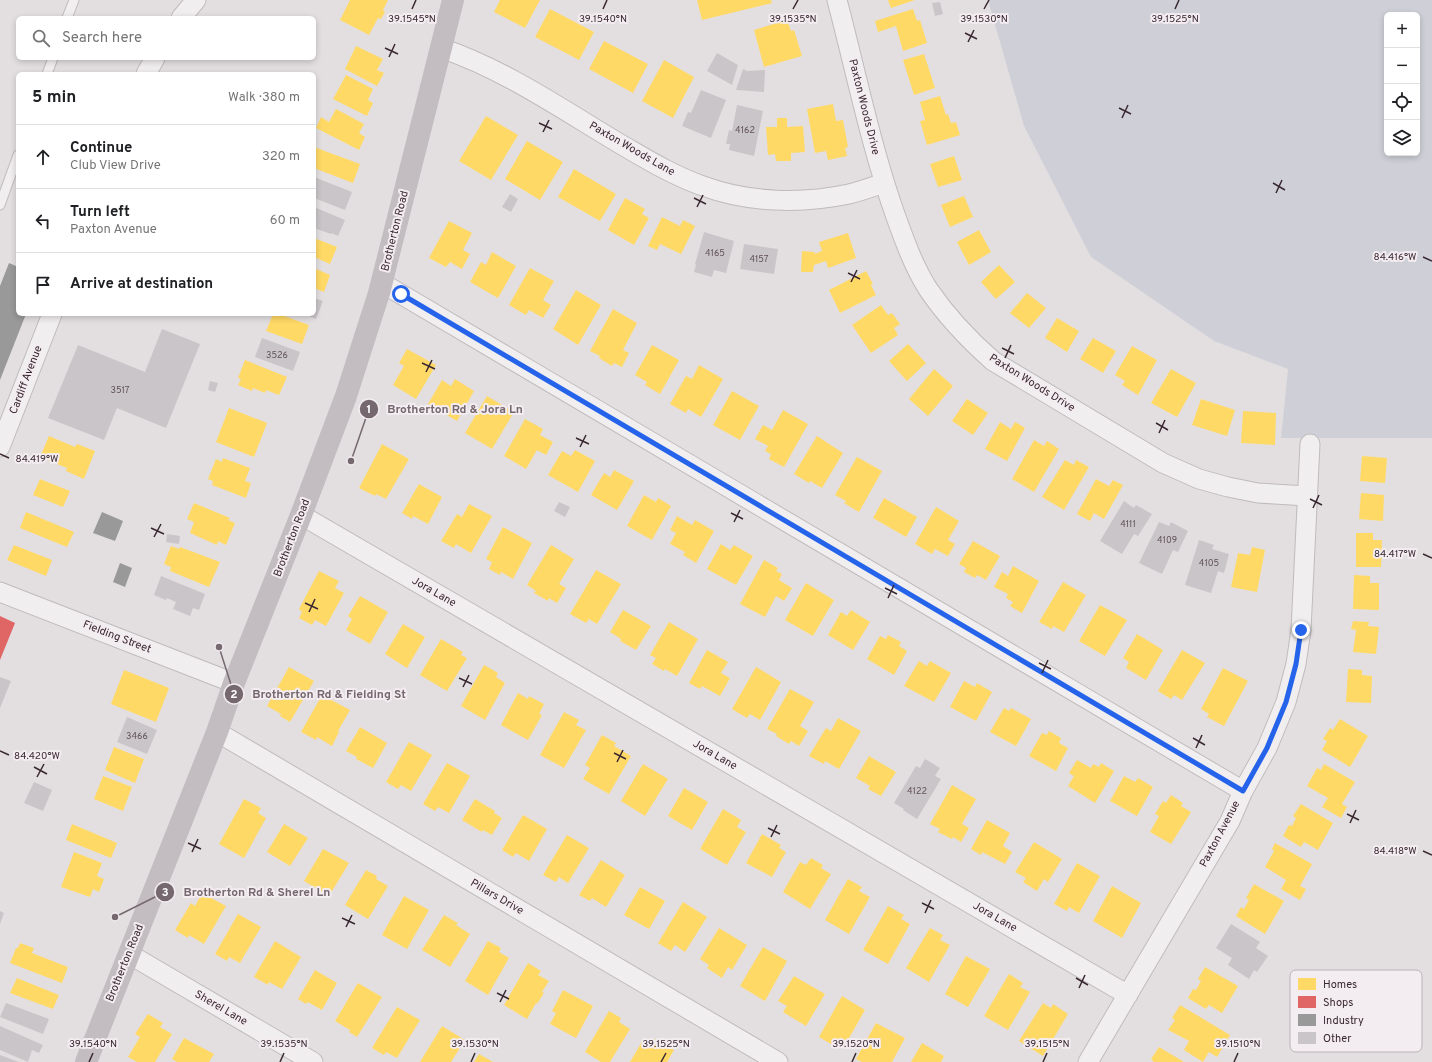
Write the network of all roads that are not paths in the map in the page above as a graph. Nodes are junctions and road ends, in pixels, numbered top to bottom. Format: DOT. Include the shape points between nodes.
graph roads {
  1 [pos="74,0"];
  2 [pos="196,0"];
  3 [pos="453,0"];
  4 [pos="837,0"];
  5 [pos="68,16"];
  6 [pos="183,16"];
  7 [pos="441,48"];
  8 [pos="52,60"];
  9 [pos="154,60"];
  10 [pos="48,72"];
  11 [pos="147,72"];
  12 [pos="16,161"];
  13 [pos="884,183"];
  14 [pos="0,205"];
  15 [pos="382,283"];
  16 [pos="51,316"];
  17 [pos="1310,444"];
  18 [pos="0,447"];
  19 [pos="1307,496"];
  20 [pos="301,515"];
  21 [pos="0,592"];
  22 [pos="234,683"];
  23 [pos="217,732"];
  24 [pos="1243,791"];
  25 [pos="129,954"];
  26 [pos="1128,995"];
  27 [pos="86,1062"];
  28 [pos="313,1062"];
  29 [pos="778,1062"];
  30 [pos="1088,1062"];
  1 -- 5 [label="lane"];
  2 -- 6 [label="street"];
  3 -- 7 [label="street, Brotherton Road"];
  4 -- 13 [label="street, Paxton Woods Drive"];
  7 -- 13 [label="street, Paxton Woods Lane" via="499,72 668,172 704,187 741,196 779,201 850,194"];
  7 -- 15 [label="street, Brotherton Road"];
  8 -- 10 [label="lane"];
  9 -- 11 [label="street"];
  12 -- 14 [label="lane"];
  13 -- 19 [label="street, Paxton Woods Drive" via="909,253 928,288 951,320 993,361 1163,463 1199,479 1258,493"];
  15 -- 20 [label="street, Brotherton Road" via="346,396"];
  15 -- 24 [label="street"];
  16 -- 18 [label="street, Cardiff Avenue"];
  17 -- 19 [label="street, Paxton Avenue"];
  19 -- 24 [label="street, Paxton Avenue" via="1301,630 1296,664 1286,702 1267,748"];
  20 -- 22 [label="street, Brotherton Road"];
  20 -- 26 [label="street, Jora Lane"];
  21 -- 22 [label="street, Fielding Street"];
  22 -- 23 [label="street, Brotherton Road"];
  23 -- 25 [label="street, Brotherton Road"];
  23 -- 29 [label="street, Pillars Drive"];
  24 -- 26 [label="street, Paxton Avenue" via="1230,820"];
  25 -- 27 [label="street, Brotherton Road"];
  25 -- 28 [label="street, Sherel Lane"];
  26 -- 30 [label="street, Paxton Avenue"];
}
